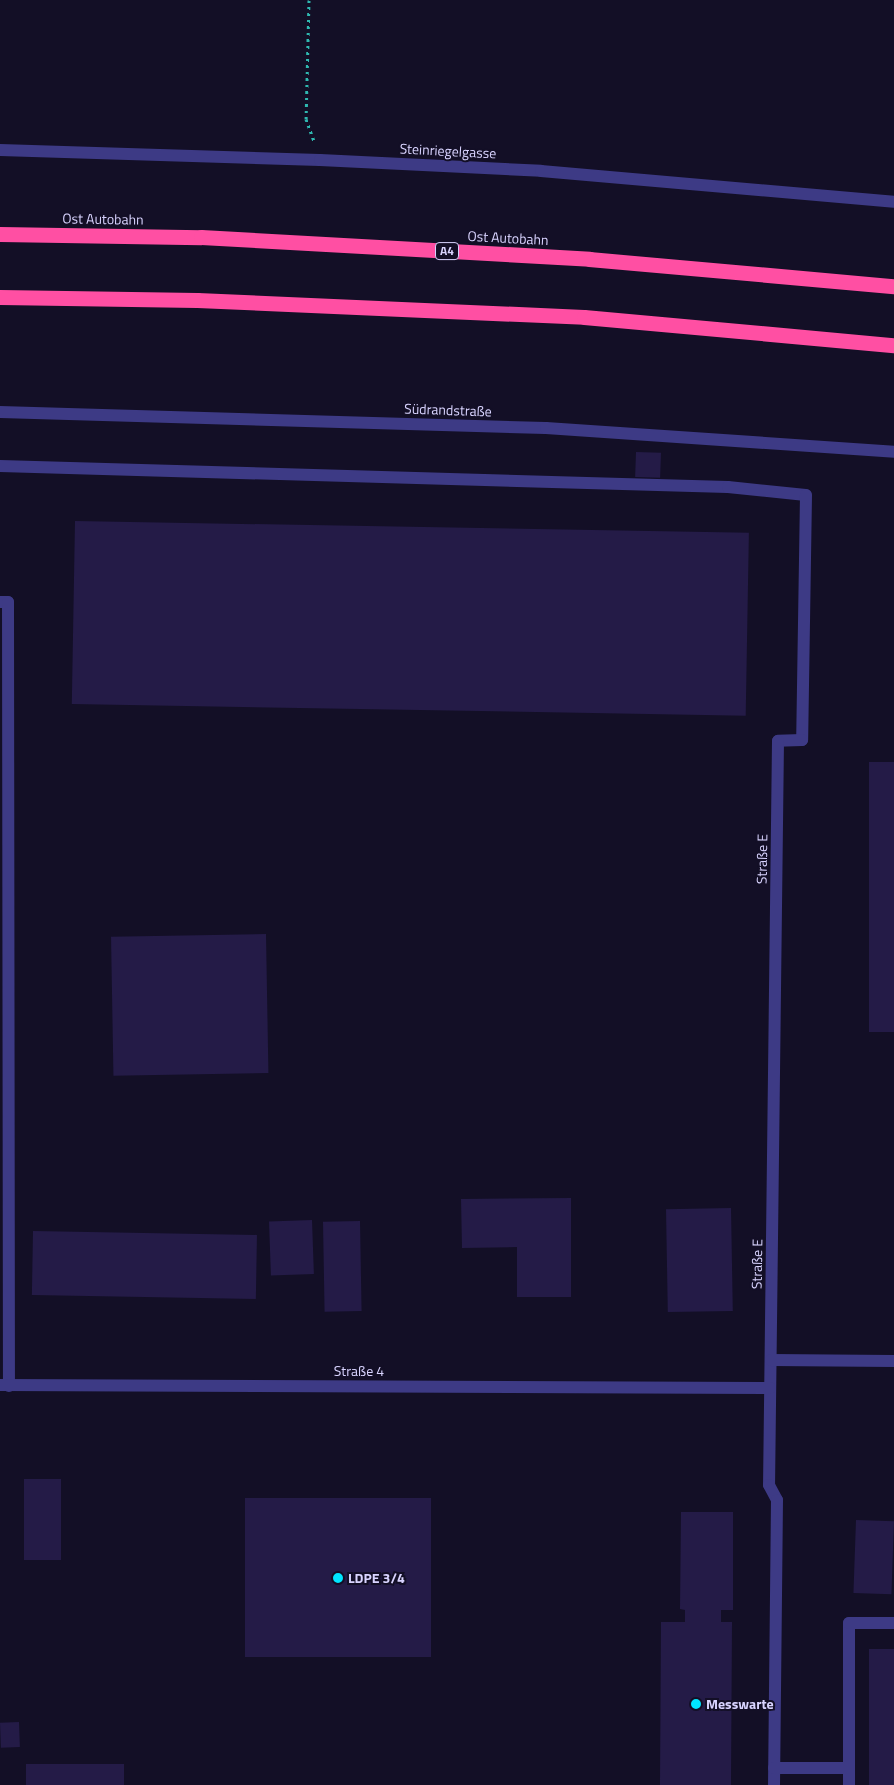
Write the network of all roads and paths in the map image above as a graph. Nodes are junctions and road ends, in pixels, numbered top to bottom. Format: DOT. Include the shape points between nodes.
graph roads {
  1 [pos="309,0"];
  2 [pos="0,150"];
  3 [pos="320,160"];
  4 [pos="894,202"];
  5 [pos="0,234"];
  6 [pos="894,286"];
  7 [pos="0,297"];
  8 [pos="894,346"];
  9 [pos="0,412"];
  10 [pos="894,452"];
  11 [pos="0,466"];
  12 [pos="0,602"];
  13 [pos="771,1360"];
  14 [pos="894,1361"];
  15 [pos="5,1386"];
  16 [pos="770,1388"];
  17 [pos="894,1623"];
  18 [pos="774,1768"];
  19 [pos="849,1768"];
  20 [pos="774,1785"];
  21 [pos="850,1785"];
  1 -- 3 [label="path" via="306,119"];
  2 -- 3 [label="street, Steinriegelgasse"];
  3 -- 4 [label="street, Steinriegelgasse" via="540,171"];
  5 -- 6 [label="highway, Ost Autobahn / A4" via="201,237 589,259"];
  7 -- 8 [label="highway" via="198,300 584,317"];
  9 -- 10 [label="street, Südrandstraße" via="546,428"];
  11 -- 13 [label="street, Straße E" via="728,487 806,495 802,740 778,740"];
  12 -- 15 [label="street" via="8,602"];
  13 -- 14 [label="street"];
  13 -- 16 [label="street, Straße E"];
  15 -- 16 [label="street, Straße 4"];
  16 -- 18 [label="street, Straße E" via="770,1485 777,1500"];
  17 -- 19 [label="street" via="849,1623"];
  18 -- 19 [label="street"];
  18 -- 20 [label="street, Straße E"];
  19 -- 21 [label="street"];
}
